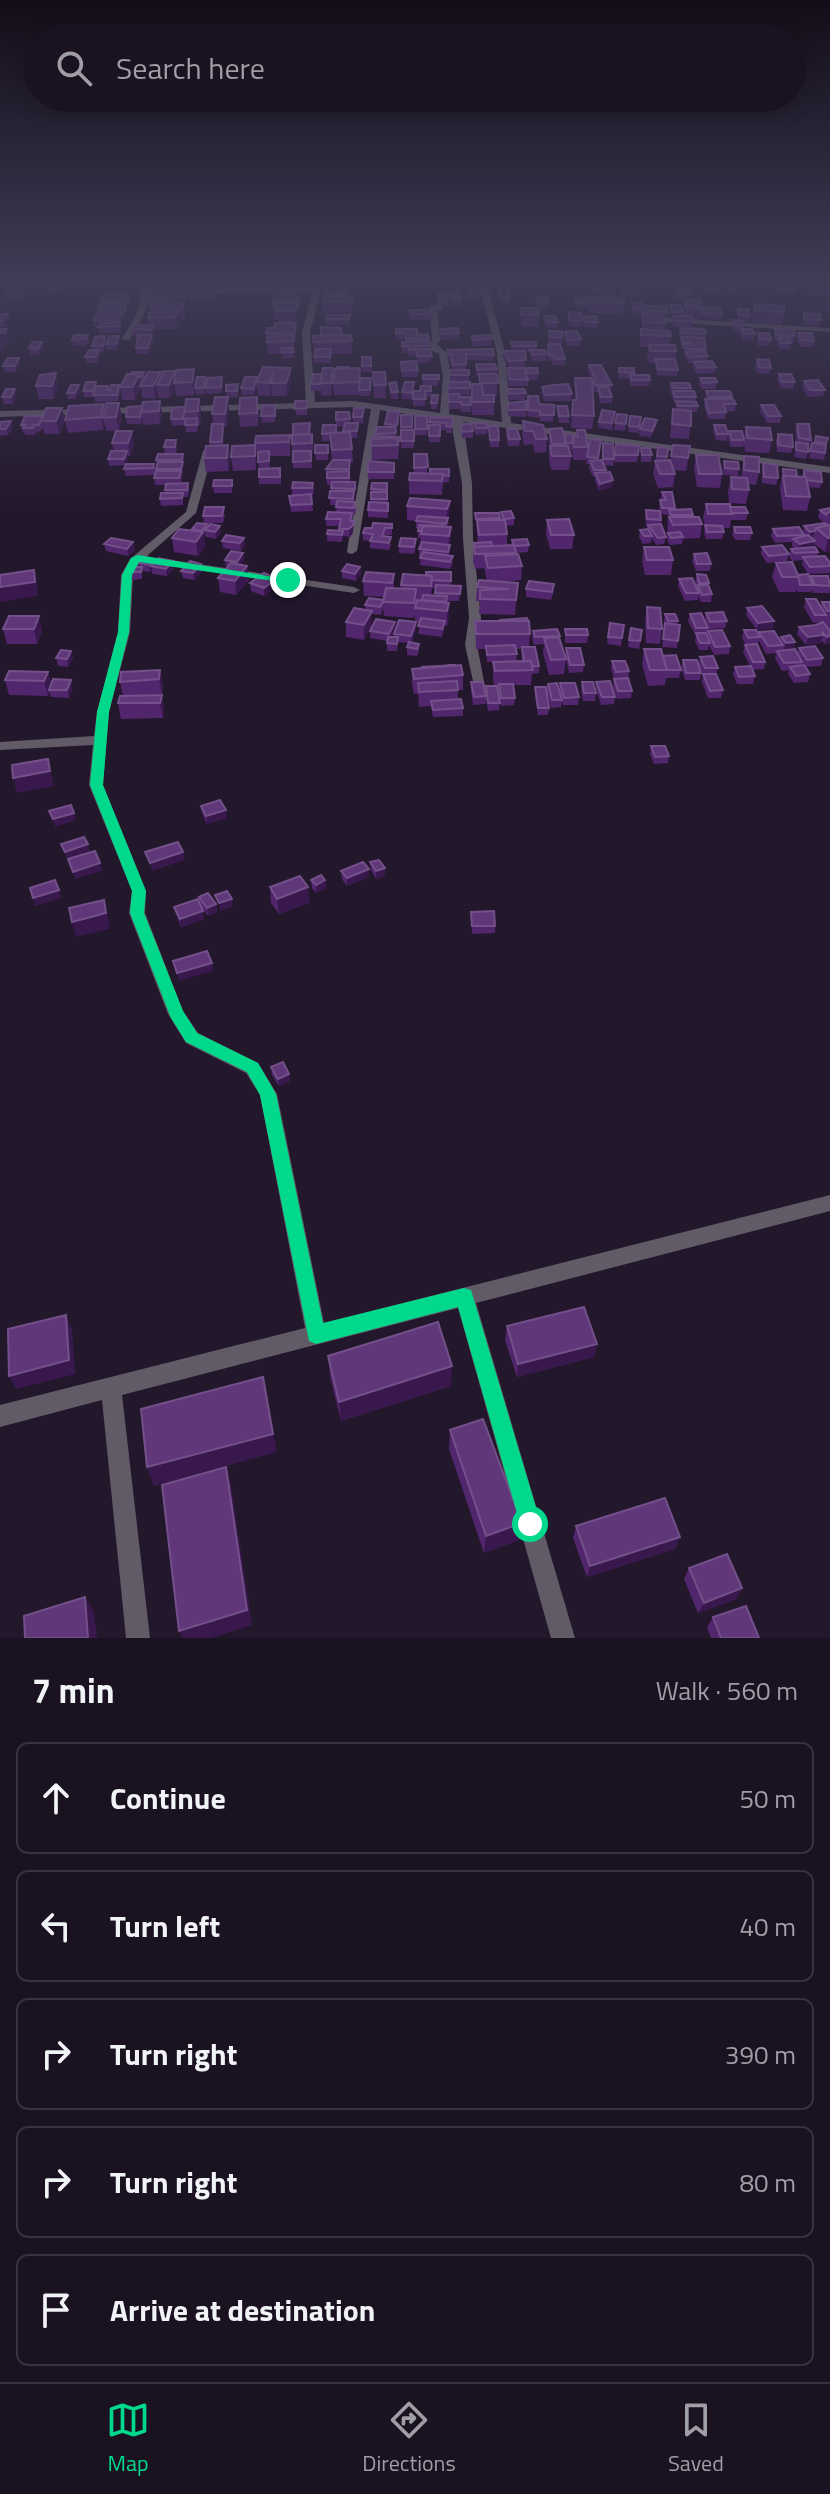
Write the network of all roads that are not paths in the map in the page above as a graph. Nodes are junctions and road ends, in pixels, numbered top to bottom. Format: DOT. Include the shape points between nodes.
graph roads {
  1 [pos="308,356"];
  2 [pos="444,356"];
  3 [pos="501,356"];
  4 [pos="311,404"];
  5 [pos="376,407"];
  6 [pos="0,414"];
  7 [pos="444,416"];
  8 [pos="458,420"];
  9 [pos="214,421"];
  10 [pos="507,425"];
  11 [pos="830,470"];
  12 [pos="352,551"];
  13 [pos="138,558"];
  14 [pos="354,590"];
  15 [pos="479,687"];
  16 [pos="100,740"];
  17 [pos="0,746"];
  18 [pos="830,1203"];
  19 [pos="464,1296"];
  20 [pos="316,1334"];
  21 [pos="111,1387"];
  22 [pos="0,1416"];
  23 [pos="138,1638"];
  24 [pos="563,1638"];
  1 -- 4 [label="street"];
  2 -- 7 [label="street"];
  3 -- 10 [label="street"];
  4 -- 5 [label="street"];
  4 -- 9 [label="street"];
  5 -- 7 [label="street"];
  5 -- 12 [label="street"];
  6 -- 9 [label="street"];
  7 -- 8 [label="street"];
  8 -- 10 [label="street"];
  8 -- 15 [label="street" via="475,618 471,645"];
  9 -- 13 [label="street" via="191,513"];
  10 -- 11 [label="street"];
  13 -- 14 [label="street"];
  13 -- 16 [label="street" via="127,575 124,632"];
  16 -- 17 [label="street"];
  16 -- 20 [label="street" via="96,785 139,891 137,913 176,1014 192,1038 252,1068 268,1094"];
  18 -- 19 [label="street"];
  19 -- 20 [label="street"];
  19 -- 24 [label="street"];
  20 -- 21 [label="street"];
  21 -- 22 [label="street"];
  21 -- 23 [label="street"];
}
